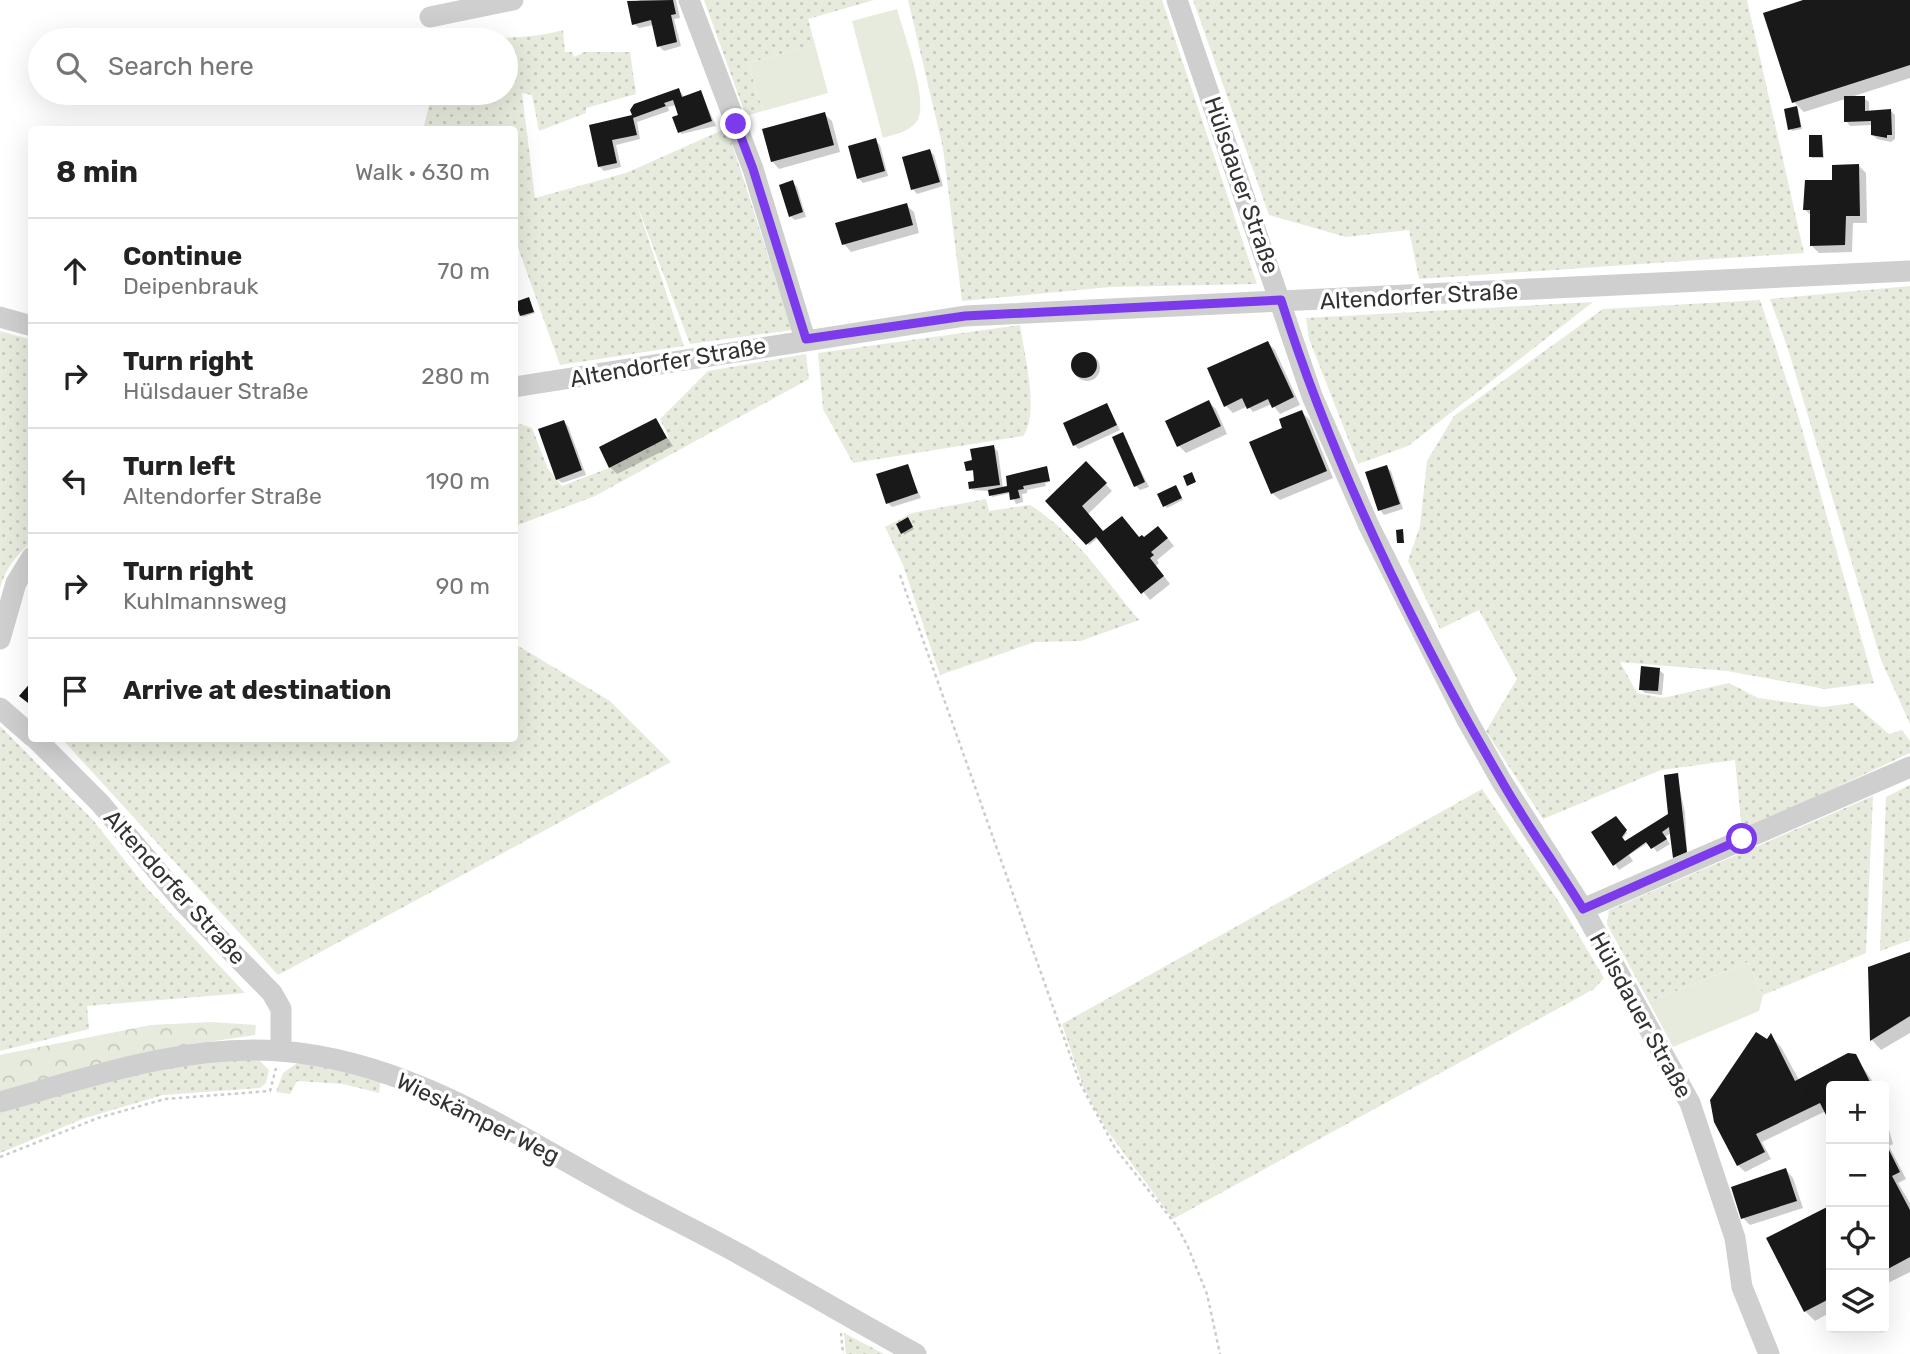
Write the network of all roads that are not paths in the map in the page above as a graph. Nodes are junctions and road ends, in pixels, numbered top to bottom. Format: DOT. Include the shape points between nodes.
graph roads {
  1 [pos="513,0"];
  2 [pos="689,0"];
  3 [pos="1177,0"];
  4 [pos="430,17"];
  5 [pos="1910,271"];
  6 [pos="1281,300"];
  7 [pos="0,317"];
  8 [pos="28,325"];
  9 [pos="806,339"];
  10 [pos="518,386"];
  11 [pos="28,564"];
  12 [pos="0,639"];
  13 [pos="0,708"];
  14 [pos="28,733"];
  15 [pos="38,742"];
  16 [pos="1910,767"];
  17 [pos="1583,909"];
  18 [pos="281,1051"];
  19 [pos="0,1102"];
  20 [pos="916,1354"];
  21 [pos="1769,1354"];
  1 -- 4 [label="street"];
  2 -- 9 [label="street" via="753,169"];
  3 -- 6 [label="street, Hülsdauer Straße"];
  5 -- 6 [label="street, Altendorfer Straße"];
  6 -- 9 [label="street, Altendorfer Straße" via="965,316"];
  6 -- 17 [label="street, Hülsdauer Straße" via="1312,396 1368,526 1484,750"];
  7 -- 8 [label="street"];
  9 -- 10 [label="street, Altendorfer Straße"];
  11 -- 12 [label="street" via="16,583"];
  13 -- 14 [label="street, Altendorfer Straße"];
  15 -- 18 [label="street, Altendorfer Straße" via="100,803 185,904 272,993 281,1009"];
  16 -- 17 [label="street"];
  17 -- 21 [label="street, Hülsdauer Straße" via="1690,1103 1735,1238 1742,1287"];
  18 -- 19 [label="street, Wieskämper Weg" via="240,1050 166,1060"];
  18 -- 20 [label="street, Wieskämper Weg" via="348,1062 434,1091"];
}
